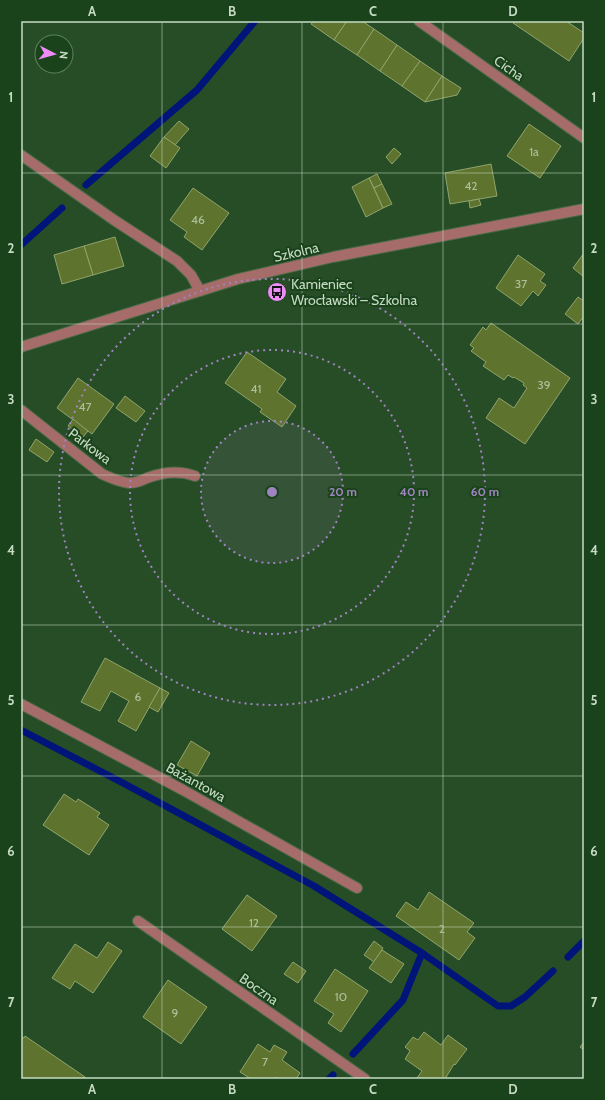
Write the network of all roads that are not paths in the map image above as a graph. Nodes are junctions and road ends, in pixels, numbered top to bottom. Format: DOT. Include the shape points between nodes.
graph roads {
  1 [pos="419,21"];
  2 [pos="584,138"];
  3 [pos="21,155"];
  4 [pos="584,208"];
  5 [pos="200,291"];
  6 [pos="21,347"];
  7 [pos="21,410"];
  8 [pos="195,476"];
  9 [pos="21,704"];
  10 [pos="357,888"];
  11 [pos="138,921"];
  12 [pos="365,1079"];
  1 -- 2 [label="street, Cicha"];
  3 -- 5 [label="street" via="177,261 191,275"];
  4 -- 5 [label="street, Szkolna" via="333,258 238,279"];
  5 -- 6 [label="street, Szkolna"];
  7 -- 8 [label="street, Parkowa" via="102,474 116,480 139,482 176,472"];
  9 -- 10 [label="street, Bażantowa" via="183,790"];
  11 -- 12 [label="street, Boczna"];
}
